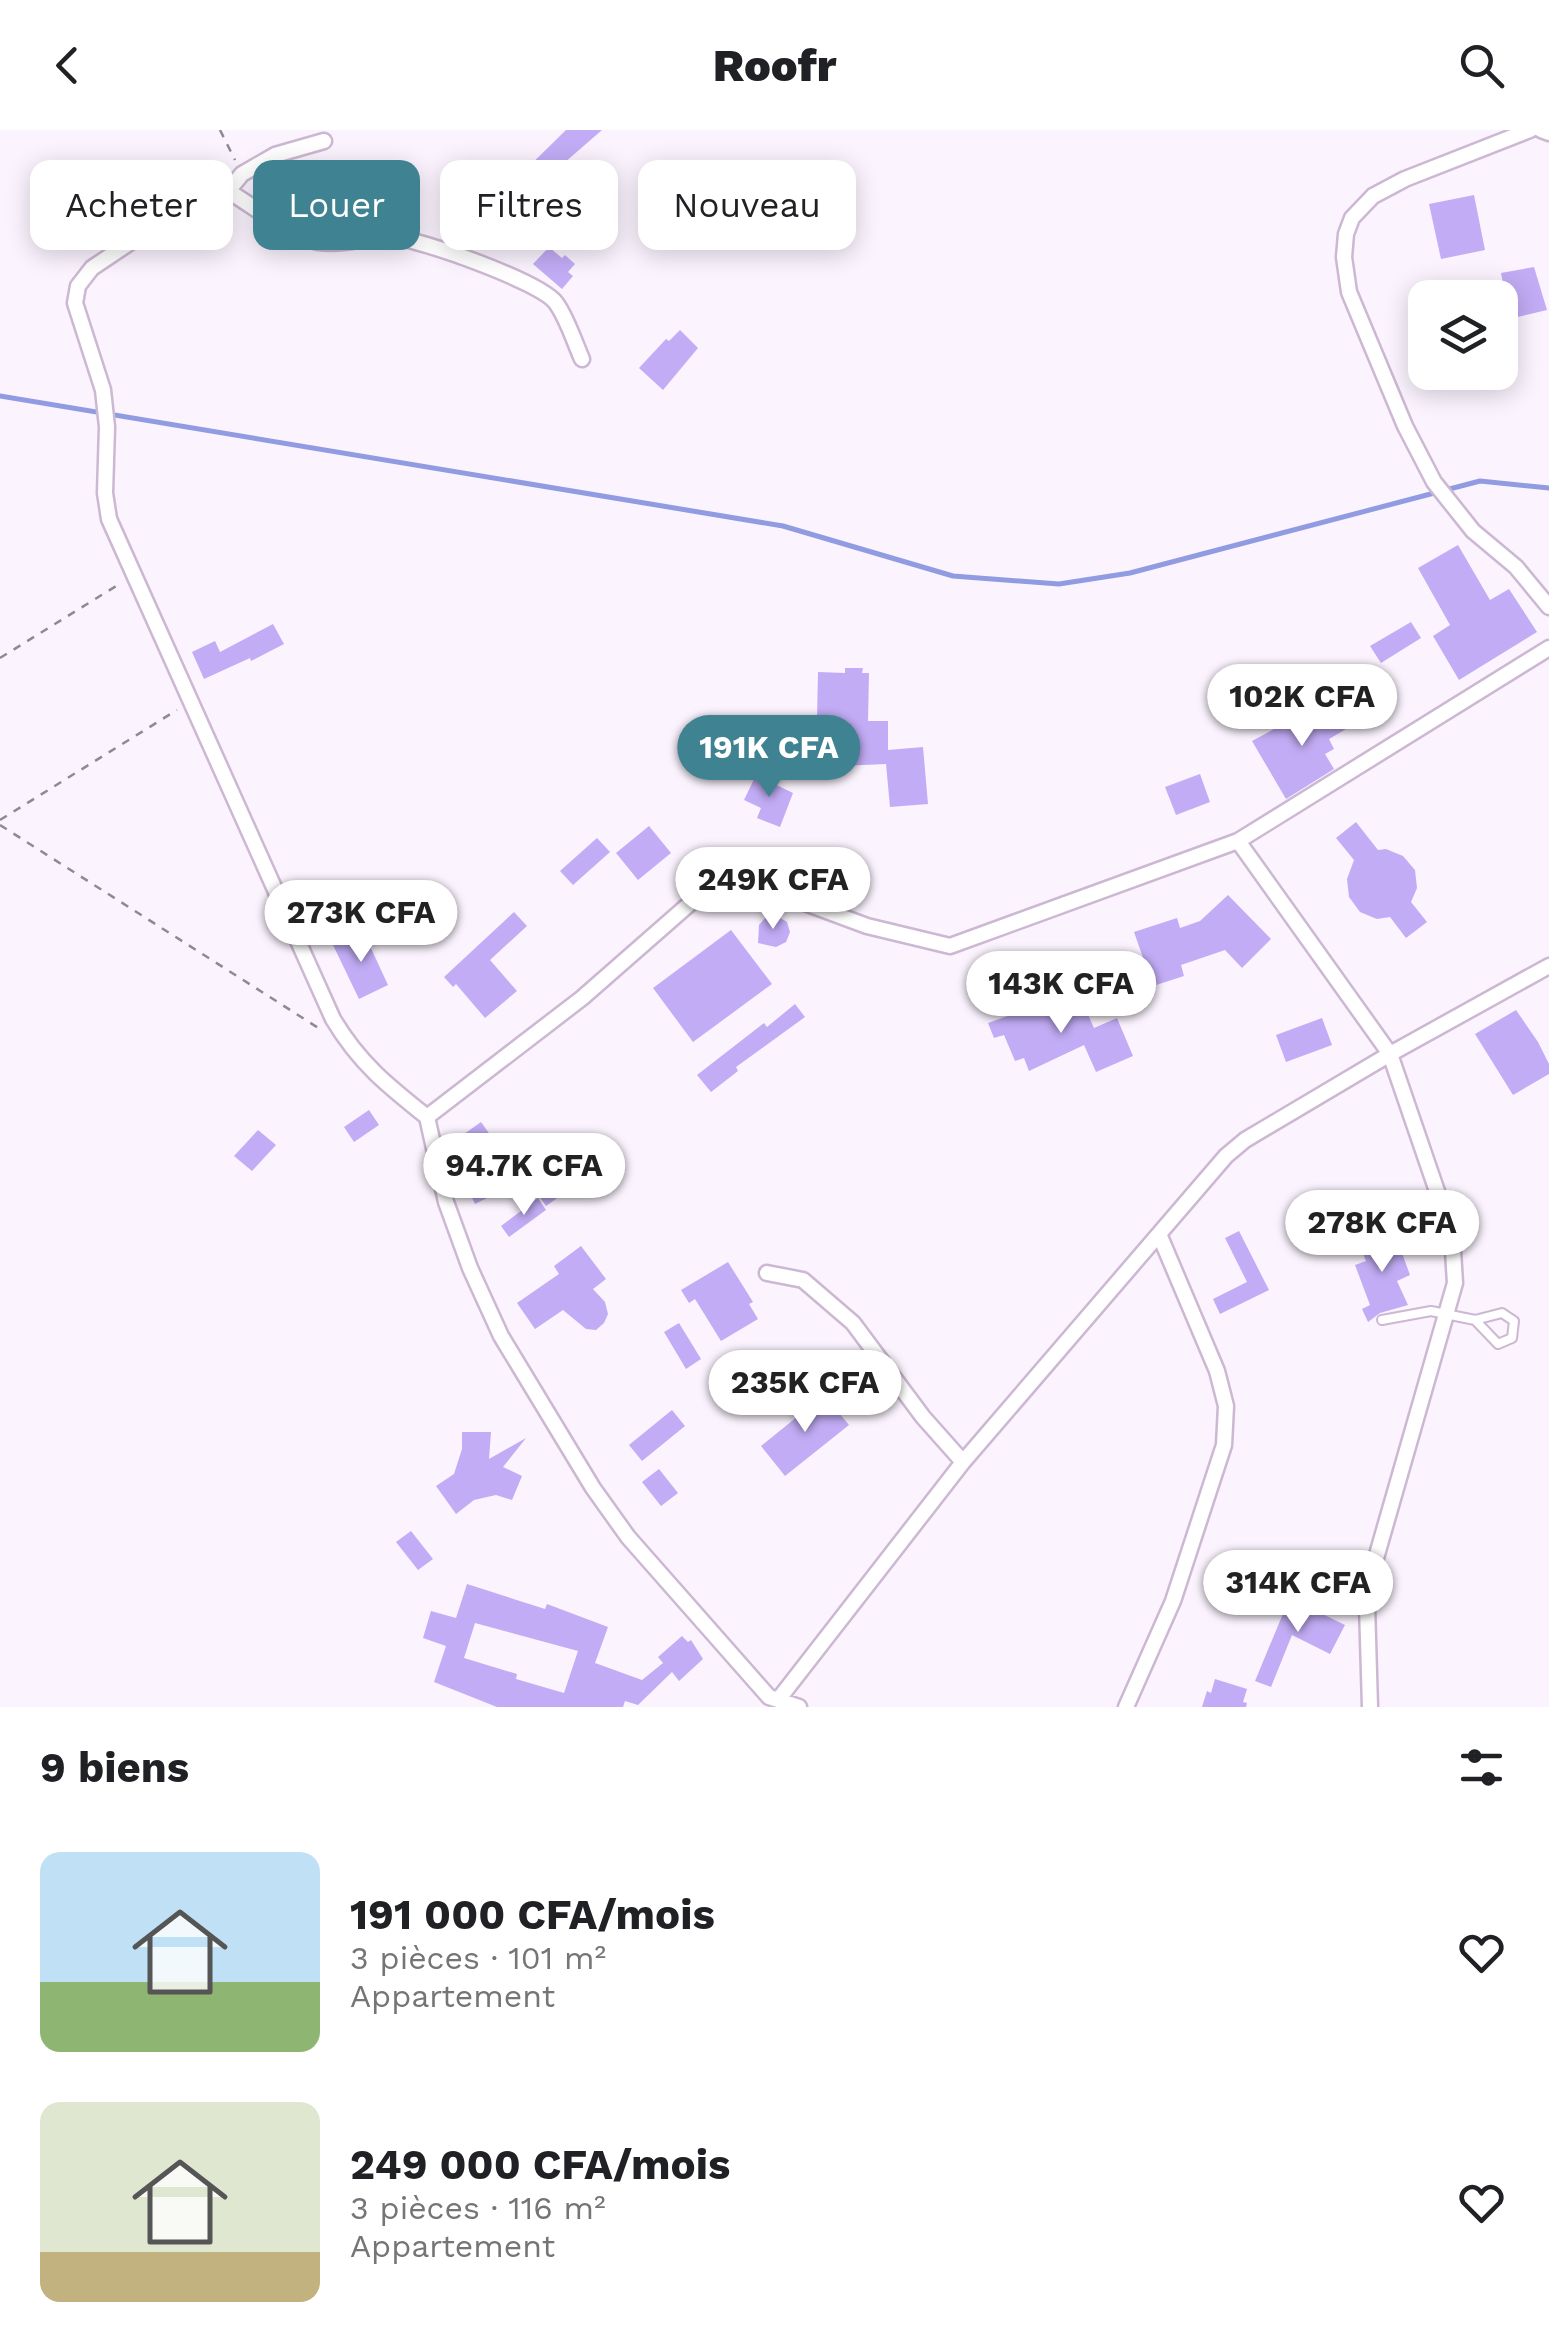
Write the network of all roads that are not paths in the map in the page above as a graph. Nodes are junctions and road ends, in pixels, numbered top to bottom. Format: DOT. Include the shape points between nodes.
graph roads {
  1 [pos="1530,130"];
  2 [pos="1541,130"];
  3 [pos="1549,134"];
  4 [pos="324,141"];
  5 [pos="233,185"];
  6 [pos="233,194"];
  7 [pos="119,250"];
  8 [pos="582,359"];
  9 [pos="1549,607"];
  10 [pos="1549,648"];
  11 [pos="1238,841"];
  12 [pos="1549,966"];
  13 [pos="1390,1054"];
  14 [pos="428,1118"];
  15 [pos="1159,1234"];
  16 [pos="767,1273"];
  17 [pos="1445,1315"];
  18 [pos="1382,1320"];
  19 [pos="1476,1320"];
  20 [pos="962,1462"];
  21 [pos="771,1701"];
  22 [pos="799,1707"];
  23 [pos="1126,1707"];
  24 [pos="1370,1707"];
  1 -- 9 [label="street" via="1373,196 1352,218 1344,257 1349,292 1434,482"];
  2 -- 3 [label="street"];
  4 -- 5 [label="street" via="275,155"];
  6 -- 8 [label="street" via="308,239 412,241 542,292 555,301"];
  7 -- 14 [label="street" via="92,268 75,294 103,390 109,519 334,1019 372,1072"];
  10 -- 11 [label="street"];
  11 -- 13 [label="street"];
  11 -- 14 [label="street" via="950,946 867,926 762,887 703,892 582,998"];
  12 -- 13 [label="street"];
  13 -- 15 [label="street" via="1245,1140"];
  13 -- 17 [label="street" via="1452,1235 1455,1284"];
  14 -- 21 [label="street" via="446,1202 501,1336 628,1537"];
  15 -- 20 [label="street"];
  15 -- 23 [label="street" via="1217,1371 1226,1406 1224,1445 1173,1601"];
  16 -- 20 [label="street" via="803,1280 852,1323"];
  17 -- 18 [label="lane" via="1432,1311"];
  17 -- 19 [label="lane"];
  17 -- 24 [label="street" via="1370,1579"];
  19 -- 19 [label="lane" via="1502,1313 1514,1321 1512,1338 1498,1344"];
  20 -- 21 [label="street"];
  21 -- 22 [label="street"];
}
